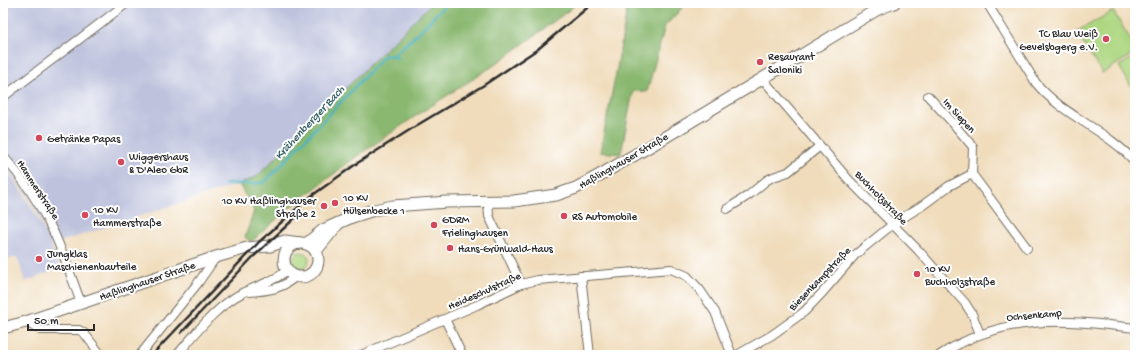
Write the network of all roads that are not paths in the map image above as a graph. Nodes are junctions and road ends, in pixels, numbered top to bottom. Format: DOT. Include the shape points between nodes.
graph roads {
  1 [pos="127,3"];
  2 [pos="894,3"];
  3 [pos="987,3"];
  4 [pos="882,6"];
  5 [pos="762,78"];
  6 [pos="928,96"];
  7 [pos="3,97"];
  8 [pos="820,146"];
  9 [pos="3,156"];
  10 [pos="1135,162"];
  11 [pos="972,174"];
  12 [pos="488,202"];
  13 [pos="727,209"];
  14 [pos="338,223"];
  15 [pos="893,224"];
  16 [pos="303,243"];
  17 [pos="270,246"];
  18 [pos="1027,248"];
  19 [pos="316,252"];
  20 [pos="216,257"];
  21 [pos="284,257"];
  22 [pos="286,268"];
  23 [pos="298,276"];
  24 [pos="581,276"];
  25 [pos="521,284"];
  26 [pos="243,293"];
  27 [pos="82,303"];
  28 [pos="445,319"];
  29 [pos="26,322"];
  30 [pos="3,328"];
  31 [pos="1135,328"];
  32 [pos="980,334"];
  33 [pos="101,355"];
  34 [pos="140,355"];
  35 [pos="177,355"];
  36 [pos="361,355"];
  37 [pos="462,355"];
  38 [pos="590,355"];
  39 [pos="732,355"];
  40 [pos="737,355"];
  41 [pos="940,355"];
  1 -- 7 [label="street"];
  2 -- 4 [label="main road, Haßlinghauser Straße"];
  3 -- 10 [label="street" via="1042,90 1117,144"];
  4 -- 5 [label="main road, Haßlinghauser Straße"];
  5 -- 8 [label="street, Buchholzstraße"];
  5 -- 12 [label="main road, Haßlinghauser Straße" via="576,188 556,195 531,199"];
  6 -- 11 [label="street, Im Siepen" via="973,147"];
  8 -- 13 [label="street" via="788,172 767,180 749,196"];
  8 -- 15 [label="street, Buchholzstraße" via="849,180"];
  9 -- 27 [label="street, Hammerstraße" via="25,184 53,231"];
  11 -- 15 [label="street" via="949,186"];
  11 -- 18 [label="street"];
  12 -- 14 [label="main road, Haßlinghauser Straße" via="393,206"];
  12 -- 25 [label="street" via="489,216"];
  14 -- 16 [label="main road, Haßlinghauser Straße"];
  14 -- 19 [label="main road"];
  15 -- 32 [label="street, Buchholzstraße" via="965,303"];
  15 -- 40 [label="street, Biesenkampstraße" via="855,255 804,312 772,336"];
  16 -- 17 [label="main road, Haßlinghauser Straße" via="284,241"];
  16 -- 19 [label="main road" via="311,246"];
  16 -- 21 [label="main road" via="291,246"];
  17 -- 20 [label="main road, Haßlinghauser Straße" via="247,248"];
  17 -- 21 [label="main road"];
  19 -- 23 [label="main road" via="318,259 315,269 309,274"];
  20 -- 27 [label="main road, Haßlinghauser Straße"];
  20 -- 34 [label="street"];
  21 -- 22 [label="main road"];
  22 -- 23 [label="main road"];
  22 -- 26 [label="street" via="283,274"];
  23 -- 26 [label="street" via="268,291"];
  24 -- 25 [label="street, Heideschulstraße"];
  24 -- 38 [label="street"];
  24 -- 39 [label="street, Heideschulstraße" via="671,269 681,272 704,295 715,312"];
  25 -- 28 [label="street, Heideschulstraße"];
  26 -- 35 [label="street" via="225,303"];
  27 -- 29 [label="main road, Haßlinghauser Straße"];
  28 -- 36 [label="street, Heideschulstraße"];
  28 -- 37 [label="street"];
  29 -- 30 [label="main road, Haßlinghauser Straße"];
  29 -- 33 [label="street" via="40,330 84,332"];
  31 -- 32 [label="street, Ochsenkamp" via="1048,321 1020,324"];
  32 -- 41 [label="street, Ochsenkamp"];
}
